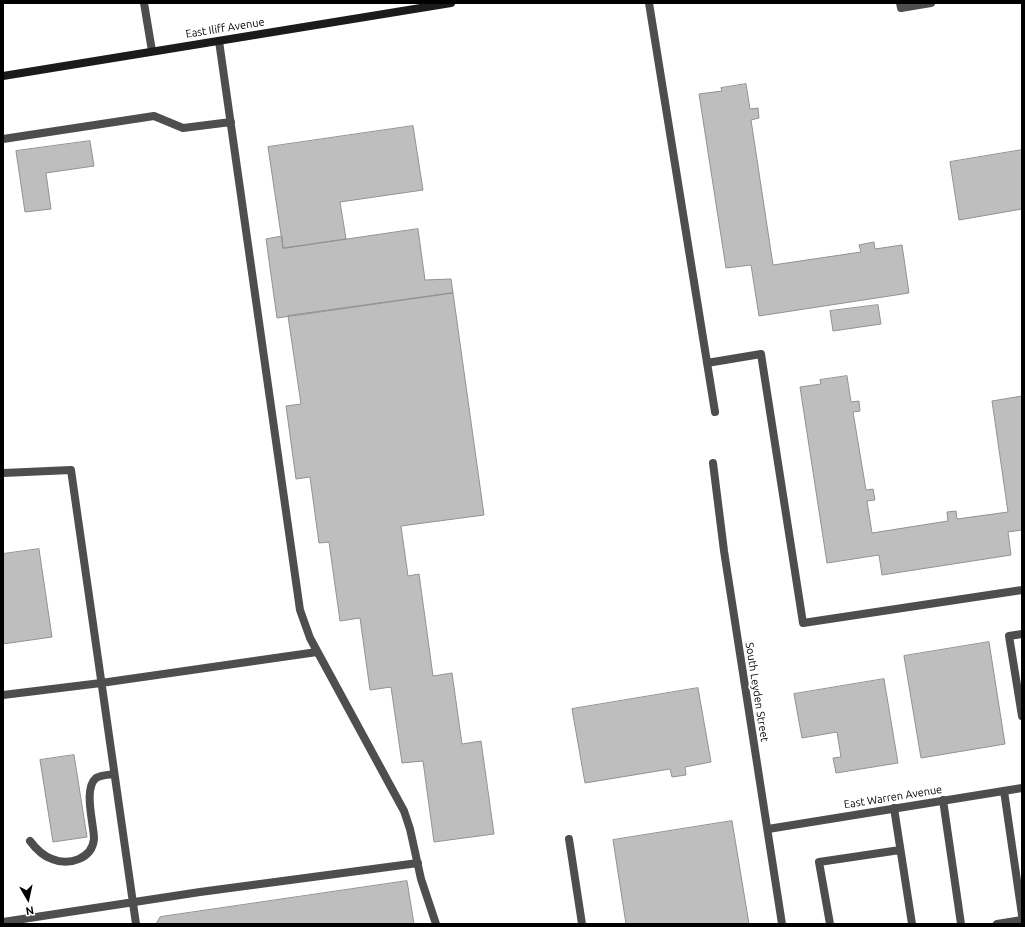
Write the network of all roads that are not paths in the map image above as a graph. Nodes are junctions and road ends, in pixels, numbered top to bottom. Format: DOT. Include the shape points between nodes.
graph roads {
  1 [pos="144,3"];
  2 [pos="451,3"];
  3 [pos="649,3"];
  4 [pos="900,3"];
  5 [pos="931,3"];
  6 [pos="441,4"];
  7 [pos="220,41"];
  8 [pos="152,51"];
  9 [pos="3,76"];
  10 [pos="231,122"];
  11 [pos="3,139"];
  12 [pos="707,363"];
  13 [pos="715,412"];
  14 [pos="713,463"];
  15 [pos="3,473"];
  16 [pos="1022,590"];
  17 [pos="1022,634"];
  18 [pos="317,652"];
  19 [pos="101,683"];
  20 [pos="3,695"];
  21 [pos="1022,716"];
  22 [pos="114,774"];
  23 [pos="1022,788"];
  24 [pos="1004,791"];
  25 [pos="943,800"];
  26 [pos="894,808"];
  27 [pos="768,829"];
  28 [pos="569,839"];
  29 [pos="30,841"];
  30 [pos="900,850"];
  31 [pos="418,863"];
  32 [pos="133,902"];
  33 [pos="1022,915"];
  34 [pos="1022,920"];
  35 [pos="3,922"];
  36 [pos="136,924"];
  37 [pos="436,924"];
  38 [pos="582,924"];
  39 [pos="782,924"];
  40 [pos="830,924"];
  41 [pos="912,924"];
  42 [pos="961,924"];
  43 [pos="997,924"];
  1 -- 8 [label="street"];
  2 -- 6 [label="street, East Iliff Avenue"];
  3 -- 12 [label="street"];
  4 -- 5 [label="street" via="901,8"];
  6 -- 7 [label="street, East Iliff Avenue"];
  7 -- 8 [label="street, East Iliff Avenue"];
  7 -- 10 [label="street"];
  8 -- 9 [label="street, East Iliff Avenue"];
  10 -- 11 [label="street" via="183,128 154,116"];
  10 -- 18 [label="street" via="297,599 302,619"];
  12 -- 13 [label="street"];
  12 -- 16 [label="street" via="761,354 803,623"];
  14 -- 27 [label="street, South Leyden Street" via="725,559"];
  15 -- 19 [label="street" via="71,470"];
  17 -- 21 [label="street" via="1009,636"];
  18 -- 19 [label="street"];
  18 -- 31 [label="street" via="404,811"];
  19 -- 20 [label="street"];
  19 -- 22 [label="street"];
  22 -- 29 [label="street" via="97,778 92,786 90,800 94,839 87,854 74,861 58,861 41,853"];
  22 -- 32 [label="street"];
  23 -- 24 [label="street, East Warren Avenue"];
  24 -- 25 [label="street, East Warren Avenue"];
  24 -- 33 [label="street"];
  25 -- 26 [label="street, East Warren Avenue"];
  25 -- 42 [label="street"];
  26 -- 27 [label="street, East Warren Avenue"];
  26 -- 30 [label="street"];
  27 -- 39 [label="street, South Leyden Street"];
  28 -- 38 [label="street"];
  30 -- 40 [label="street" via="819,862"];
  30 -- 41 [label="street"];
  31 -- 32 [label="street"];
  31 -- 37 [label="street"];
  32 -- 35 [label="street"];
  32 -- 36 [label="street"];
  34 -- 43 [label="street"];
}
